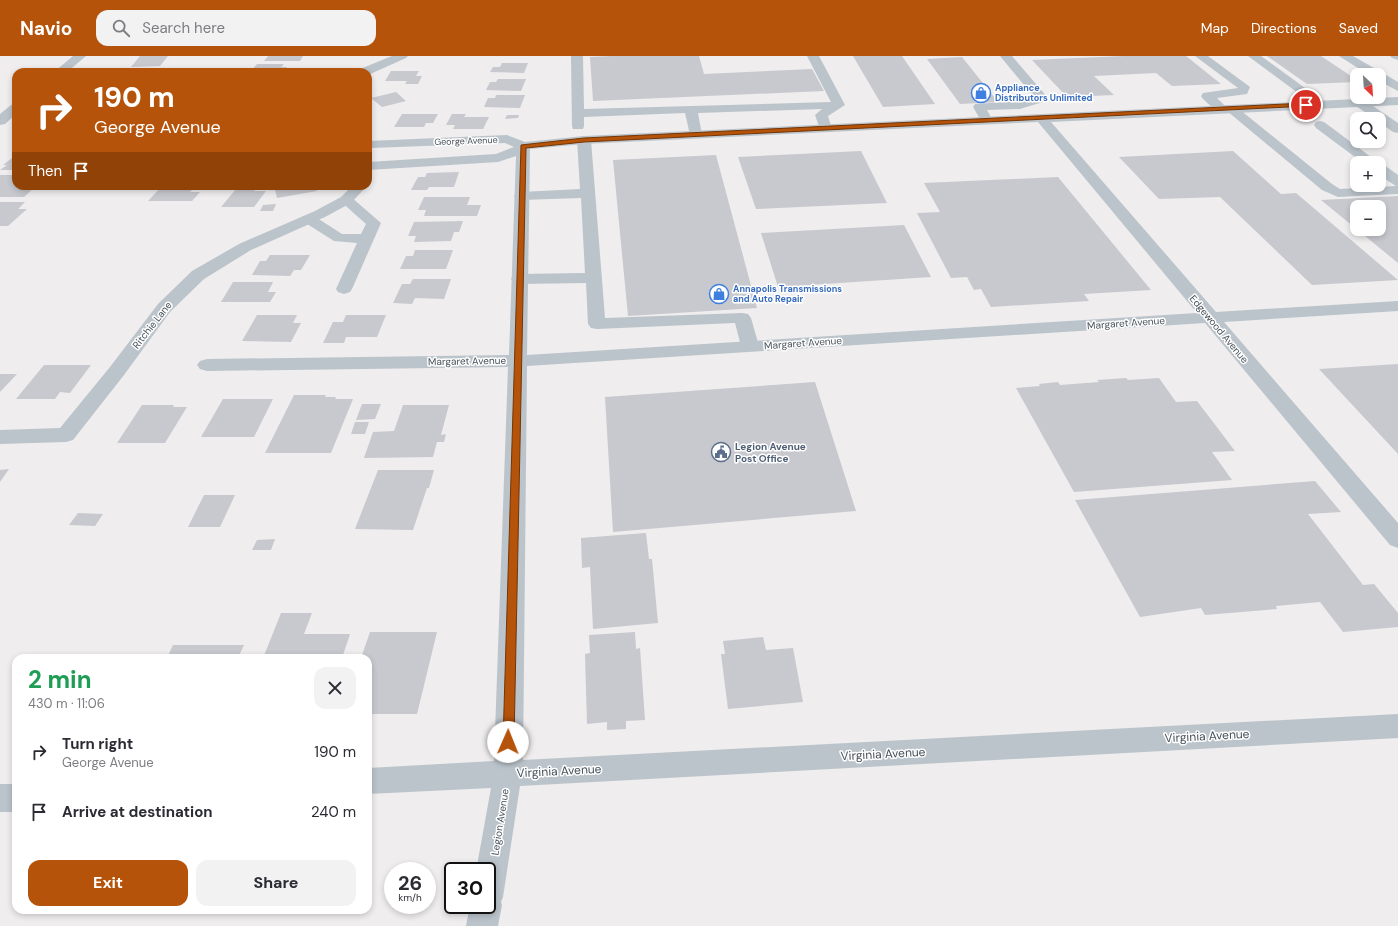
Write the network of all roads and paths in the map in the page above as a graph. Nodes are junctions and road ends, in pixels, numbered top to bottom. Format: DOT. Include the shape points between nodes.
graph roads {
  1 [pos="80,56"];
  2 [pos="402,56"];
  3 [pos="577,56"];
  4 [pos="813,56"];
  5 [pos="1006,56"];
  6 [pos="1201,56"];
  7 [pos="1254,56"];
  8 [pos="1345,56"];
  9 [pos="65,68"];
  10 [pos="1365,68"];
  11 [pos="372,69"];
  12 [pos="1386,80"];
  13 [pos="1398,87"];
  14 [pos="1398,101"];
  15 [pos="1386,102"];
  16 [pos="1350,103"];
  17 [pos="1321,104"];
  18 [pos="1361,104"];
  19 [pos="839,105"];
  20 [pos="1226,108"];
  21 [pos="690,110"];
  22 [pos="12,111"];
  23 [pos="578,113"];
  24 [pos="1041,118"];
  25 [pos="987,120"];
  26 [pos="0,121"];
  27 [pos="1320,125"];
  28 [pos="826,128"];
  29 [pos="1398,129"];
  30 [pos="696,135"];
  31 [pos="581,140"];
  32 [pos="372,143"];
  33 [pos="523,148"];
  34 [pos="1362,156"];
  35 [pos="372,166"];
  36 [pos="1386,173"];
  37 [pos="1398,182"];
  38 [pos="356,190"];
  39 [pos="1398,190"];
  40 [pos="588,193"];
  41 [pos="521,196"];
  42 [pos="346,200"];
  43 [pos="309,219"];
  44 [pos="367,239"];
  45 [pos="593,278"];
  46 [pos="519,279"];
  47 [pos="344,290"];
  48 [pos="1398,306"];
  49 [pos="1210,318"];
  50 [pos="750,346"];
  51 [pos="518,361"];
  52 [pos="207,365"];
  53 [pos="0,437"];
  54 [pos="1398,539"];
  55 [pos="1398,726"];
  56 [pos="508,774"];
  57 [pos="372,781"];
  58 [pos="0,798"];
  59 [pos="12,798"];
  60 [pos="493,862"];
  61 [pos="484,914"];
  62 [pos="482,926"];
  1 -- 9 [label="street"];
  2 -- 11 [label="street"];
  3 -- 23 [label="lane"];
  4 -- 19 [label="lane"];
  5 -- 25 [label="lane" via="1042,98 1020,105 979,108"];
  6 -- 20 [label="lane" via="1244,87 1243,91 1207,96"];
  7 -- 17 [label="lane"];
  8 -- 10 [label="lane"];
  12 -- 13 [label="lane"];
  14 -- 15 [label="street, George Avenue"];
  16 -- 17 [label="street, George Avenue"];
  17 -- 20 [label="street, George Avenue"];
  18 -- 29 [label="lane"];
  19 -- 21 [label="lane"];
  19 -- 28 [label="lane" via="821,115"];
  20 -- 24 [label="street, George Avenue"];
  20 -- 39 [label="lane" via="1338,193"];
  21 -- 23 [label="lane"];
  21 -- 30 [label="lane"];
  22 -- 26 [label="street"];
  23 -- 31 [label="lane"];
  24 -- 25 [label="street, George Avenue"];
  24 -- 49 [label="street, Edgewood Avenue"];
  25 -- 28 [label="street, George Avenue"];
  27 -- 34 [label="lane"];
  28 -- 30 [label="street, George Avenue"];
  30 -- 31 [label="street, George Avenue"];
  31 -- 33 [label="street, George Avenue"];
  31 -- 40 [label="lane"];
  32 -- 33 [label="street, George Avenue" via="507,139"];
  33 -- 35 [label="street" via="498,158"];
  33 -- 41 [label="street, Legion Avenue"];
  36 -- 37 [label="lane"];
  38 -- 42 [label="street, Ritchie Lane"];
  40 -- 41 [label="lane"];
  40 -- 45 [label="lane"];
  41 -- 46 [label="street, Legion Avenue"];
  42 -- 43 [label="street, Ritchie Lane"];
  42 -- 44 [label="lane" via="374,223"];
  43 -- 44 [label="lane" via="339,238"];
  43 -- 53 [label="street, Ritchie Lane" via="245,247 198,275 164,308 66,435"];
  44 -- 47 [label="lane"];
  45 -- 46 [label="lane"];
  45 -- 50 [label="lane" via="597,324 742,318"];
  46 -- 51 [label="street, Legion Avenue"];
  48 -- 49 [label="street, Margaret Avenue"];
  49 -- 50 [label="street, Margaret Avenue"];
  49 -- 54 [label="street, Edgewood Avenue"];
  50 -- 51 [label="street, Margaret Avenue"];
  51 -- 52 [label="street, Margaret Avenue"];
  51 -- 56 [label="street, Legion Avenue"];
  55 -- 56 [label="street, Virginia Avenue"];
  56 -- 57 [label="street, Virginia Avenue"];
  56 -- 60 [label="street, Legion Avenue"];
  58 -- 59 [label="street"];
  61 -- 62 [label="street"];
}
